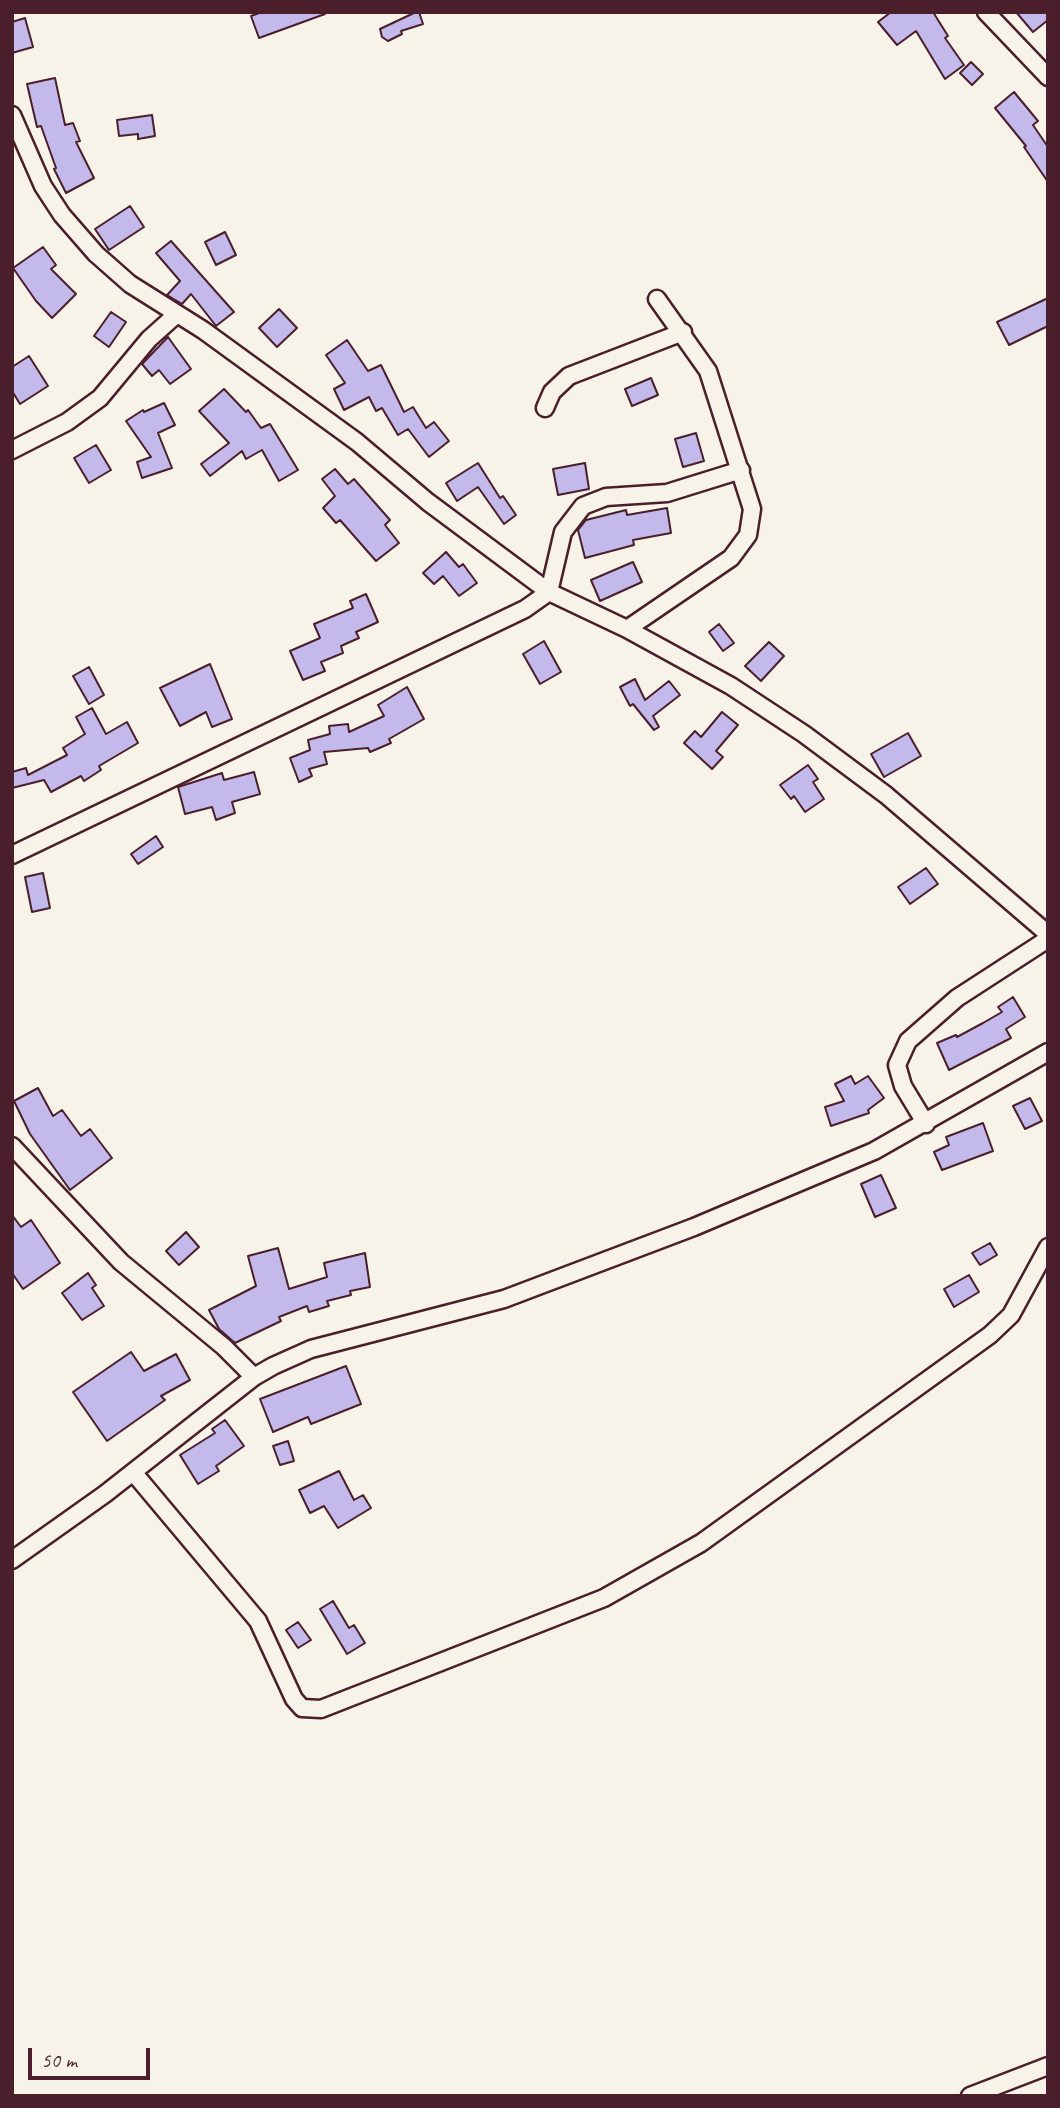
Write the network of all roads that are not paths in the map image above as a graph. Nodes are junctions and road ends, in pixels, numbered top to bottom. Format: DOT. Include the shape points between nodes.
graph roads {
  1 [pos="986,12"];
  2 [pos="1048,77"];
  3 [pos="12,115"];
  4 [pos="657,299"];
  5 [pos="177,314"];
  6 [pos="683,332"];
  7 [pos="545,408"];
  8 [pos="12,450"];
  9 [pos="741,470"];
  10 [pos="549,592"];
  11 [pos="627,629"];
  12 [pos="12,855"];
  13 [pos="1048,937"];
  14 [pos="1048,1052"];
  15 [pos="926,1124"];
  16 [pos="12,1146"];
  17 [pos="1048,1247"];
  18 [pos="254,1377"];
  19 [pos="132,1472"];
  20 [pos="12,1560"];
  21 [pos="1048,2066"];
  22 [pos="970,2096"];
  1 -- 2 [label="street"];
  3 -- 5 [label="street" via="43,186 62,215 130,284"];
  4 -- 6 [label="street"];
  5 -- 8 [label="street" via="149,339 100,398 67,422"];
  5 -- 10 [label="street" via="357,442 428,502"];
  6 -- 7 [label="street" via="569,376 552,392"];
  6 -- 9 [label="street" via="708,371"];
  9 -- 10 [label="street" via="667,492 606,497 583,506 563,532"];
  9 -- 11 [label="street" via="751,509 748,535 739,550"];
  10 -- 11 [label="street"];
  10 -- 12 [label="street" via="525,609"];
  11 -- 13 [label="street" via="804,734 886,795"];
  13 -- 15 [label="street" via="957,998 908,1041 897,1065 903,1086"];
  14 -- 15 [label="street"];
  15 -- 18 [label="street" via="835,1168 594,1266 504,1299 311,1349"];
  16 -- 18 [label="street" via="121,1262"];
  17 -- 19 [label="street" via="1011,1315 990,1335 691,1549 604,1598 321,1709 302,1708 294,1699 258,1621"];
  18 -- 19 [label="street"];
  19 -- 20 [label="street"];
  21 -- 22 [label="street"];
}
